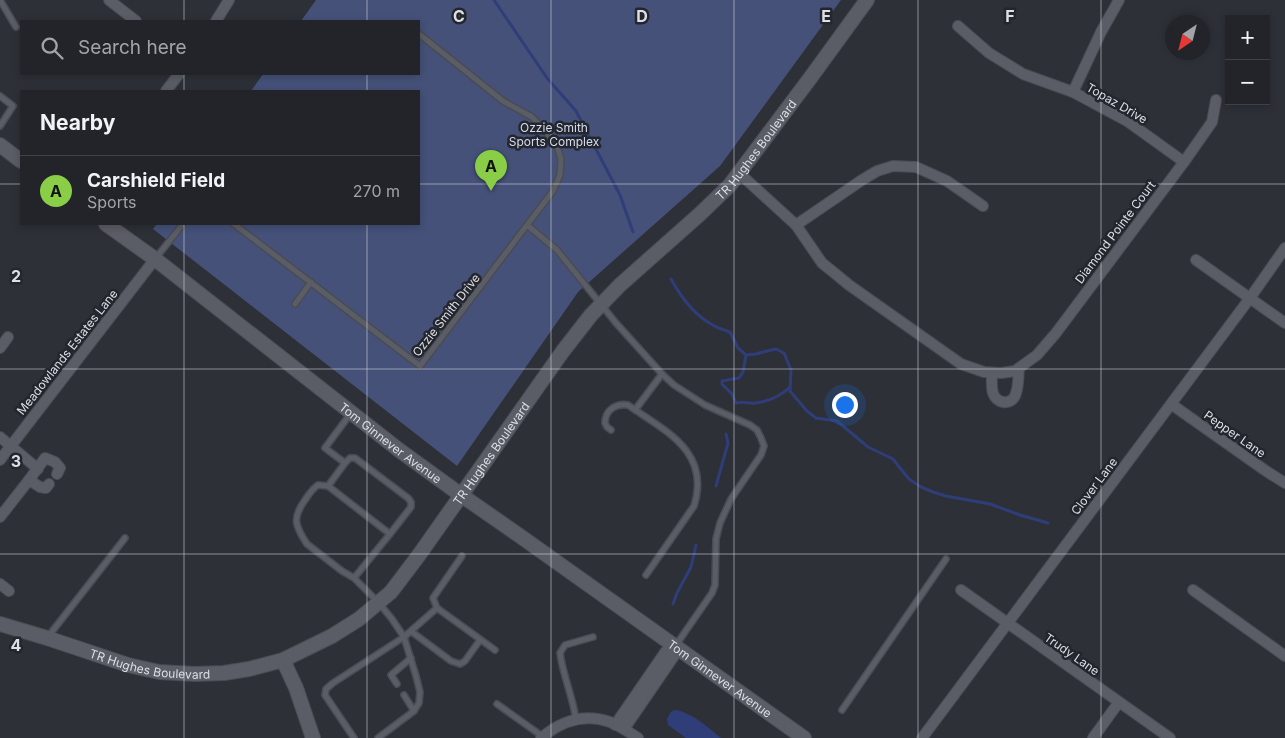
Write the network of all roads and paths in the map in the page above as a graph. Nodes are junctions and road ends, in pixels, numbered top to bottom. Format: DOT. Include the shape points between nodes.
graph roads {
  1 [pos="0,0"];
  2 [pos="109,0"];
  3 [pos="229,0"];
  4 [pos="867,0"];
  5 [pos="1119,0"];
  6 [pos="135,20"];
  7 [pos="217,20"];
  8 [pos="958,26"];
  9 [pos="16,27"];
  10 [pos="420,35"];
  11 [pos="178,75"];
  12 [pos="167,90"];
  13 [pos="1073,92"];
  14 [pos="0,96"];
  15 [pos="1216,100"];
  16 [pos="0,126"];
  17 [pos="0,145"];
  18 [pos="20,160"];
  19 [pos="1184,162"];
  20 [pos="740,173"];
  21 [pos="983,206"];
  22 [pos="107,225"];
  23 [pos="181,225"];
  24 [pos="235,225"];
  25 [pos="527,225"];
  26 [pos="796,225"];
  27 [pos="1285,248"];
  28 [pos="155,259"];
  29 [pos="1196,260"];
  30 [pos="311,282"];
  31 [pos="1250,298"];
  32 [pos="294,304"];
  33 [pos="601,304"];
  34 [pos="1285,323"];
  35 [pos="8,337"];
  36 [pos="0,348"];
  37 [pos="1019,368"];
  38 [pos="992,373"];
  39 [pos="662,374"];
  40 [pos="1171,404"];
  41 [pos="635,410"];
  42 [pos="351,413"];
  43 [pos="611,430"];
  44 [pos="0,437"];
  45 [pos="11,446"];
  46 [pos="0,460"];
  47 [pos="344,463"];
  48 [pos="38,468"];
  49 [pos="57,474"];
  50 [pos="30,480"];
  51 [pos="1285,483"];
  52 [pos="50,484"];
  53 [pos="328,486"];
  54 [pos="461,496"];
  55 [pos="0,517"];
  56 [pos="390,534"];
  57 [pos="125,538"];
  58 [pos="462,556"];
  59 [pos="946,559"];
  60 [pos="646,575"];
  61 [pos="354,578"];
  62 [pos="0,584"];
  63 [pos="960,590"];
  64 [pos="1193,590"];
  65 [pos="9,591"];
  66 [pos="378,602"];
  67 [pos="436,608"];
  68 [pos="1007,623"];
  69 [pos="0,624"];
  70 [pos="412,632"];
  71 [pos="593,636"];
  72 [pos="47,638"];
  73 [pos="404,638"];
  74 [pos="480,640"];
  75 [pos="675,646"];
  76 [pos="495,650"];
  77 [pos="1285,656"];
  78 [pos="411,658"];
  79 [pos="283,660"];
  80 [pos="397,684"];
  81 [pos="404,695"];
  82 [pos="1119,702"];
  83 [pos="497,704"];
  84 [pos="842,710"];
  85 [pos="414,711"];
  86 [pos="576,720"];
  87 [pos="620,727"];
  88 [pos="313,738"];
  89 [pos="354,738"];
  90 [pos="378,738"];
  91 [pos="543,738"];
  92 [pos="638,738"];
  93 [pos="804,738"];
  94 [pos="922,738"];
  95 [pos="1093,738"];
  96 [pos="1170,738"];
  1 -- 9 [label="lane"];
  2 -- 6 [label="street"];
  3 -- 7 [label="street"];
  4 -- 20 [label="main road, TR Hughes Boulevard"];
  5 -- 13 [label="street, Topaz Drive"];
  8 -- 13 [label="street" via="989,53 1023,74"];
  10 -- 25 [label="lane" via="503,101 532,117 556,143 561,159 560,175 553,191"];
  11 -- 12 [label="street"];
  13 -- 19 [label="street, Topaz Drive" via="1128,121"];
  14 -- 16 [label="lane" via="13,106"];
  15 -- 19 [label="street, Diamond Pointe Court" via="1212,122"];
  17 -- 18 [label="main road"];
  19 -- 37 [label="street, Diamond Pointe Court" via="1056,333"];
  20 -- 26 [label="street, Diamond Pointe Court"];
  20 -- 33 [label="main road, TR Hughes Boulevard" via="721,195"];
  21 -- 26 [label="street" via="947,182 916,167 893,166 862,180"];
  22 -- 28 [label="main road, Tom Ginnever Avenue"];
  23 -- 28 [label="lane"];
  24 -- 30 [label="lane, Ozzie Smith Drive"];
  25 -- 30 [label="lane, Ozzie Smith Drive" via="420,366"];
  25 -- 33 [label="lane" via="558,250"];
  26 -- 38 [label="street, Diamond Pointe Court" via="822,263 849,285 961,364"];
  27 -- 31 [label="street, Clover Lane"];
  28 -- 42 [label="main road, Tom Ginnever Avenue"];
  28 -- 45 [label="street, Meadowlands Estates Lane"];
  29 -- 31 [label="street"];
  30 -- 32 [label="lane"];
  31 -- 34 [label="street"];
  31 -- 40 [label="street, Clover Lane"];
  33 -- 39 [label="lane"];
  33 -- 54 [label="main road, TR Hughes Boulevard" via="563,351"];
  35 -- 36 [label="street"];
  37 -- 38 [label="street, Diamond Pointe Court"];
  37 -- 38 [label="street" via="1018,386 1009,402 996,398"];
  39 -- 41 [label="lane"];
  39 -- 75 [label="lane" via="698,401 750,425 757,430 764,446 720,523 712,594"];
  40 -- 51 [label="street, Pepper Lane"];
  40 -- 68 [label="street, Clover Lane"];
  41 -- 43 [label="lane" via="622,404 611,409 605,418"];
  41 -- 60 [label="lane" via="681,443 694,462 698,486 694,506"];
  42 -- 47 [label="lane" via="325,448"];
  42 -- 54 [label="main road, Tom Ginnever Avenue"];
  44 -- 45 [label="street"];
  45 -- 46 [label="street, Meadowlands Estates Lane"];
  45 -- 48 [label="street"];
  47 -- 53 [label="lane"];
  47 -- 56 [label="lane" via="355,458 411,502"];
  48 -- 49 [label="street" via="45,458 60,468"];
  48 -- 50 [label="street"];
  50 -- 52 [label="street" via="40,487 46,488"];
  50 -- 55 [label="street"];
  53 -- 56 [label="lane"];
  53 -- 61 [label="lane" via="314,488 297,513 297,524 307,544"];
  54 -- 66 [label="main road, TR Hughes Boulevard" via="391,592"];
  54 -- 75 [label="main road, Tom Ginnever Avenue"];
  56 -- 61 [label="lane"];
  57 -- 72 [label="lane"];
  58 -- 67 [label="lane" via="433,598"];
  59 -- 84 [label="lane"];
  61 -- 66 [label="lane"];
  62 -- 65 [label="street"];
  63 -- 68 [label="street, Trudy Lane"];
  64 -- 77 [label="street"];
  66 -- 73 [label="lane"];
  66 -- 79 [label="main road, TR Hughes Boulevard" via="332,636"];
  67 -- 70 [label="lane"];
  67 -- 74 [label="lane"];
  68 -- 82 [label="street, Trudy Lane"];
  68 -- 94 [label="street, Clover Lane"];
  69 -- 72 [label="main road, TR Hughes Boulevard"];
  70 -- 73 [label="lane"];
  70 -- 74 [label="lane" via="460,664"];
  71 -- 86 [label="lane" via="565,645 560,653"];
  72 -- 79 [label="main road, TR Hughes Boulevard" via="159,672 224,673"];
  73 -- 78 [label="lane"];
  73 -- 89 [label="lane" via="326,689 325,695"];
  74 -- 76 [label="lane"];
  75 -- 87 [label="street" via="674,656"];
  75 -- 93 [label="main road, Tom Ginnever Avenue"];
  78 -- 80 [label="lane" via="391,675"];
  78 -- 85 [label="lane" via="420,692"];
  79 -- 88 [label="main road"];
  81 -- 85 [label="lane"];
  82 -- 95 [label="street"];
  82 -- 96 [label="street, Trudy Lane"];
  83 -- 91 [label="lane"];
  85 -- 90 [label="lane"];
  86 -- 87 [label="street" via="588,718"];
  86 -- 91 [label="street" via="552,728"];
  87 -- 92 [label="street"];
}
